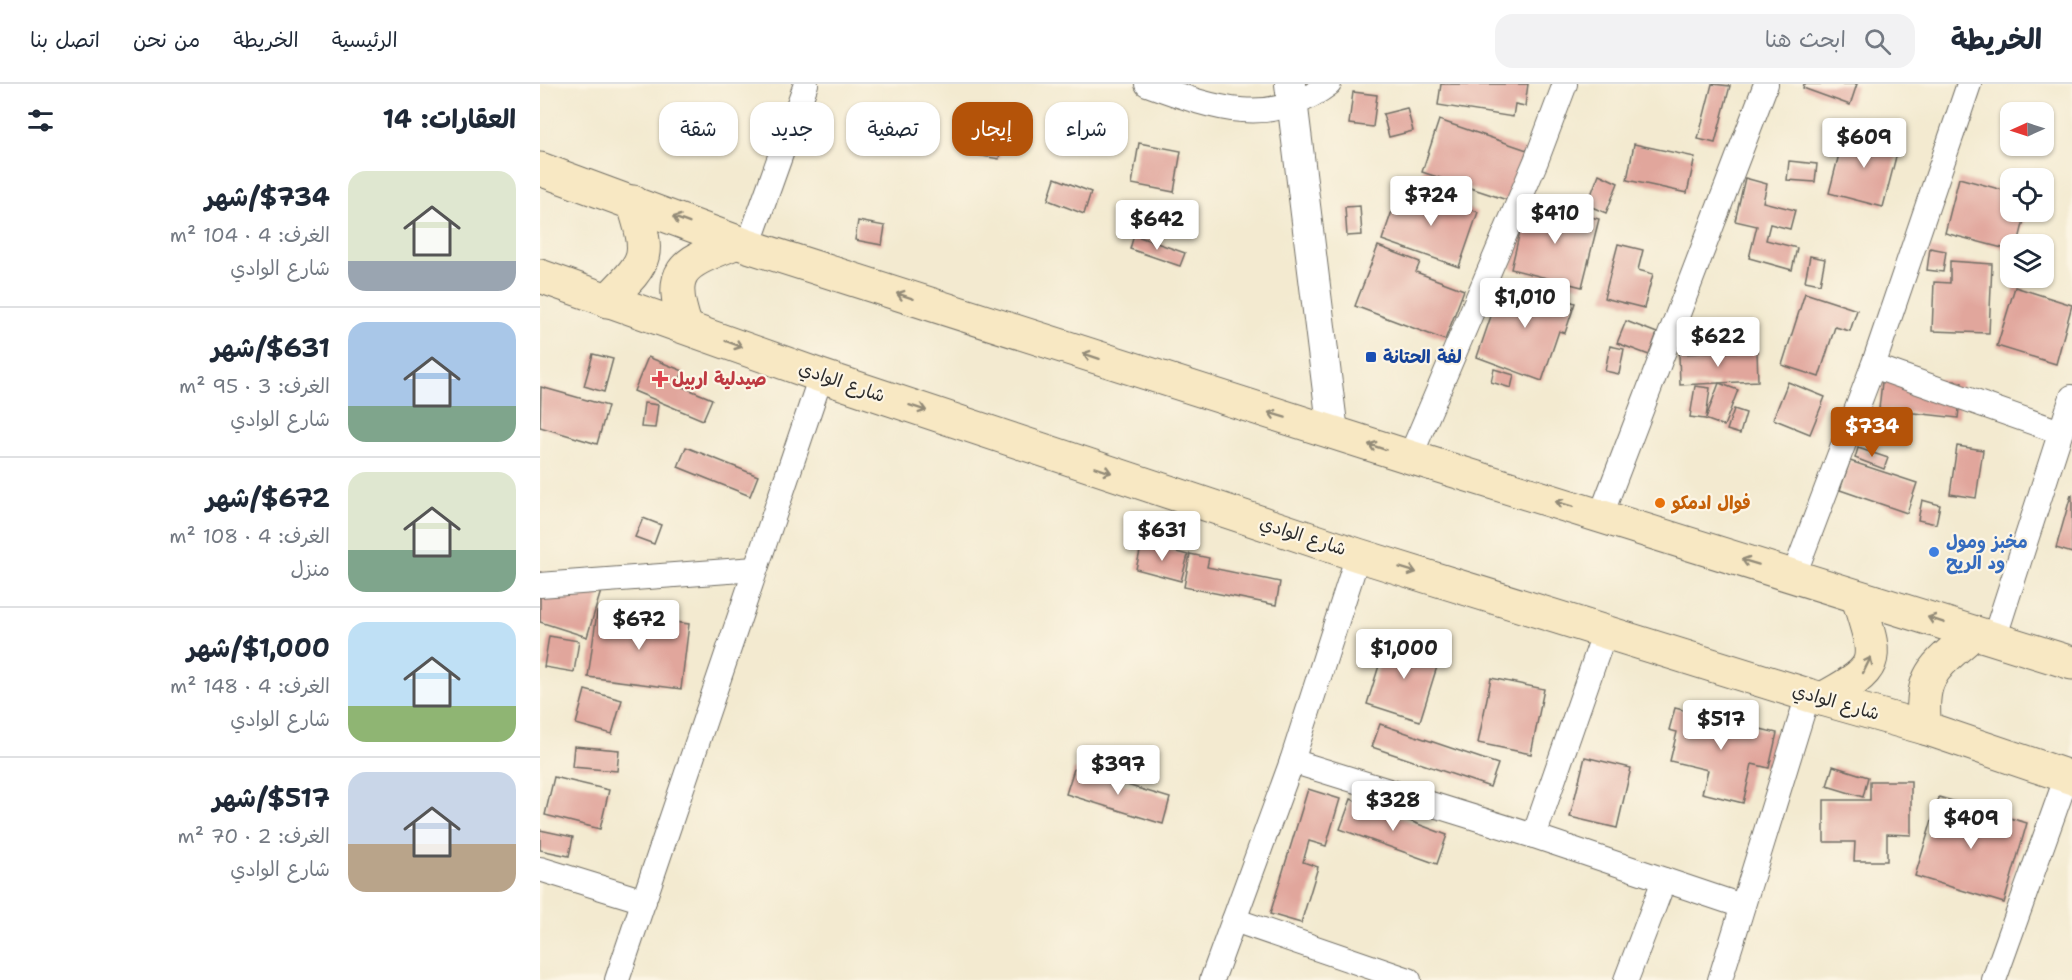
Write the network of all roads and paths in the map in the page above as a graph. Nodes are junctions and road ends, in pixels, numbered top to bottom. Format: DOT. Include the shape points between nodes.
graph roads {
  1 [pos="806,84"];
  2 [pos="1147,84"];
  3 [pos="1329,84"];
  4 [pos="1565,84"];
  5 [pos="1766,84"];
  6 [pos="1969,84"];
  7 [pos="1291,95"];
  8 [pos="540,168"];
  9 [pos="633,202"];
  10 [pos="743,244"];
  11 [pos="540,276"];
  12 [pos="607,301"];
  13 [pos="686,327"];
  14 [pos="1873,366"];
  15 [pos="821,376"];
  16 [pos="2072,397"];
  17 [pos="1333,432"];
  18 [pos="2060,432"];
  19 [pos="1410,458"];
  20 [pos="1601,515"];
  21 [pos="1358,555"];
  22 [pos="755,569"];
  23 [pos="1794,575"];
  24 [pos="540,585"];
  25 [pos="1858,598"];
  26 [pos="1605,631"];
  27 [pos="1984,636"];
  28 [pos="2072,663"];
  29 [pos="1815,697"];
  30 [pos="1925,728"];
  31 [pos="1292,760"];
  32 [pos="2069,777"];
  33 [pos="1534,836"];
  34 [pos="540,869"];
  35 [pos="1664,880"];
  36 [pos="644,901"];
  37 [pos="1742,906"];
  38 [pos="1234,920"];
  39 [pos="617,980"];
  40 [pos="1212,980"];
  41 [pos="1409,980"];
  42 [pos="1626,980"];
  43 [pos="1720,980"];
  44 [pos="1994,980"];
  1 -- 10 [label="street"];
  2 -- 7 [label="street" via="1196,102 1251,111"];
  3 -- 7 [label="street"];
  4 -- 19 [label="street"];
  5 -- 20 [label="street"];
  6 -- 14 [label="street"];
  7 -- 17 [label="street"];
  8 -- 9 [label="main road"];
  10 -- 9 [label="main road, one-way"];
  9 -- 12 [label="main road" via="645,248 631,276"];
  10 -- 13 [label="main road" via="691,262 680,276 677,301"];
  17 -- 10 [label="main road, one-way"];
  11 -- 12 [label="main road, شارع الوادي"];
  12 -- 13 [label="main road, شارع الوادي"];
  13 -- 15 [label="main road, شارع الوادي, one-way"];
  14 -- 18 [label="street"];
  14 -- 23 [label="street"];
  15 -- 21 [label="main road, شارع الوادي, one-way"];
  15 -- 22 [label="street"];
  16 -- 18 [label="street"];
  19 -- 17 [label="main road, one-way"];
  18 -- 27 [label="street"];
  20 -- 19 [label="main road, one-way"];
  23 -- 20 [label="main road, one-way"];
  21 -- 26 [label="main road, شارع الوادي, one-way"];
  21 -- 31 [label="street"];
  22 -- 24 [label="street"];
  22 -- 36 [label="street"];
  23 -- 25 [label="main road"];
  27 -- 25 [label="main road, one-way"];
  29 -- 25 [label="main road, one-way" via="1851,683 1864,674 1871,662 1872,649"];
  26 -- 29 [label="main road, شارع الوادي"];
  26 -- 33 [label="street"];
  27 -- 28 [label="main road"];
  27 -- 30 [label="main road" via="1928,678 1922,703"];
  29 -- 30 [label="main road, شارع الوادي"];
  29 -- 37 [label="street"];
  30 -- 32 [label="main road, شارع الوادي"];
  31 -- 33 [label="street"];
  31 -- 38 [label="street"];
  32 -- 44 [label="street"];
  33 -- 35 [label="street"];
  34 -- 36 [label="street"];
  35 -- 37 [label="street"];
  35 -- 42 [label="street"];
  36 -- 39 [label="street"];
  37 -- 43 [label="street"];
  38 -- 40 [label="street"];
  38 -- 41 [label="street"];
}
